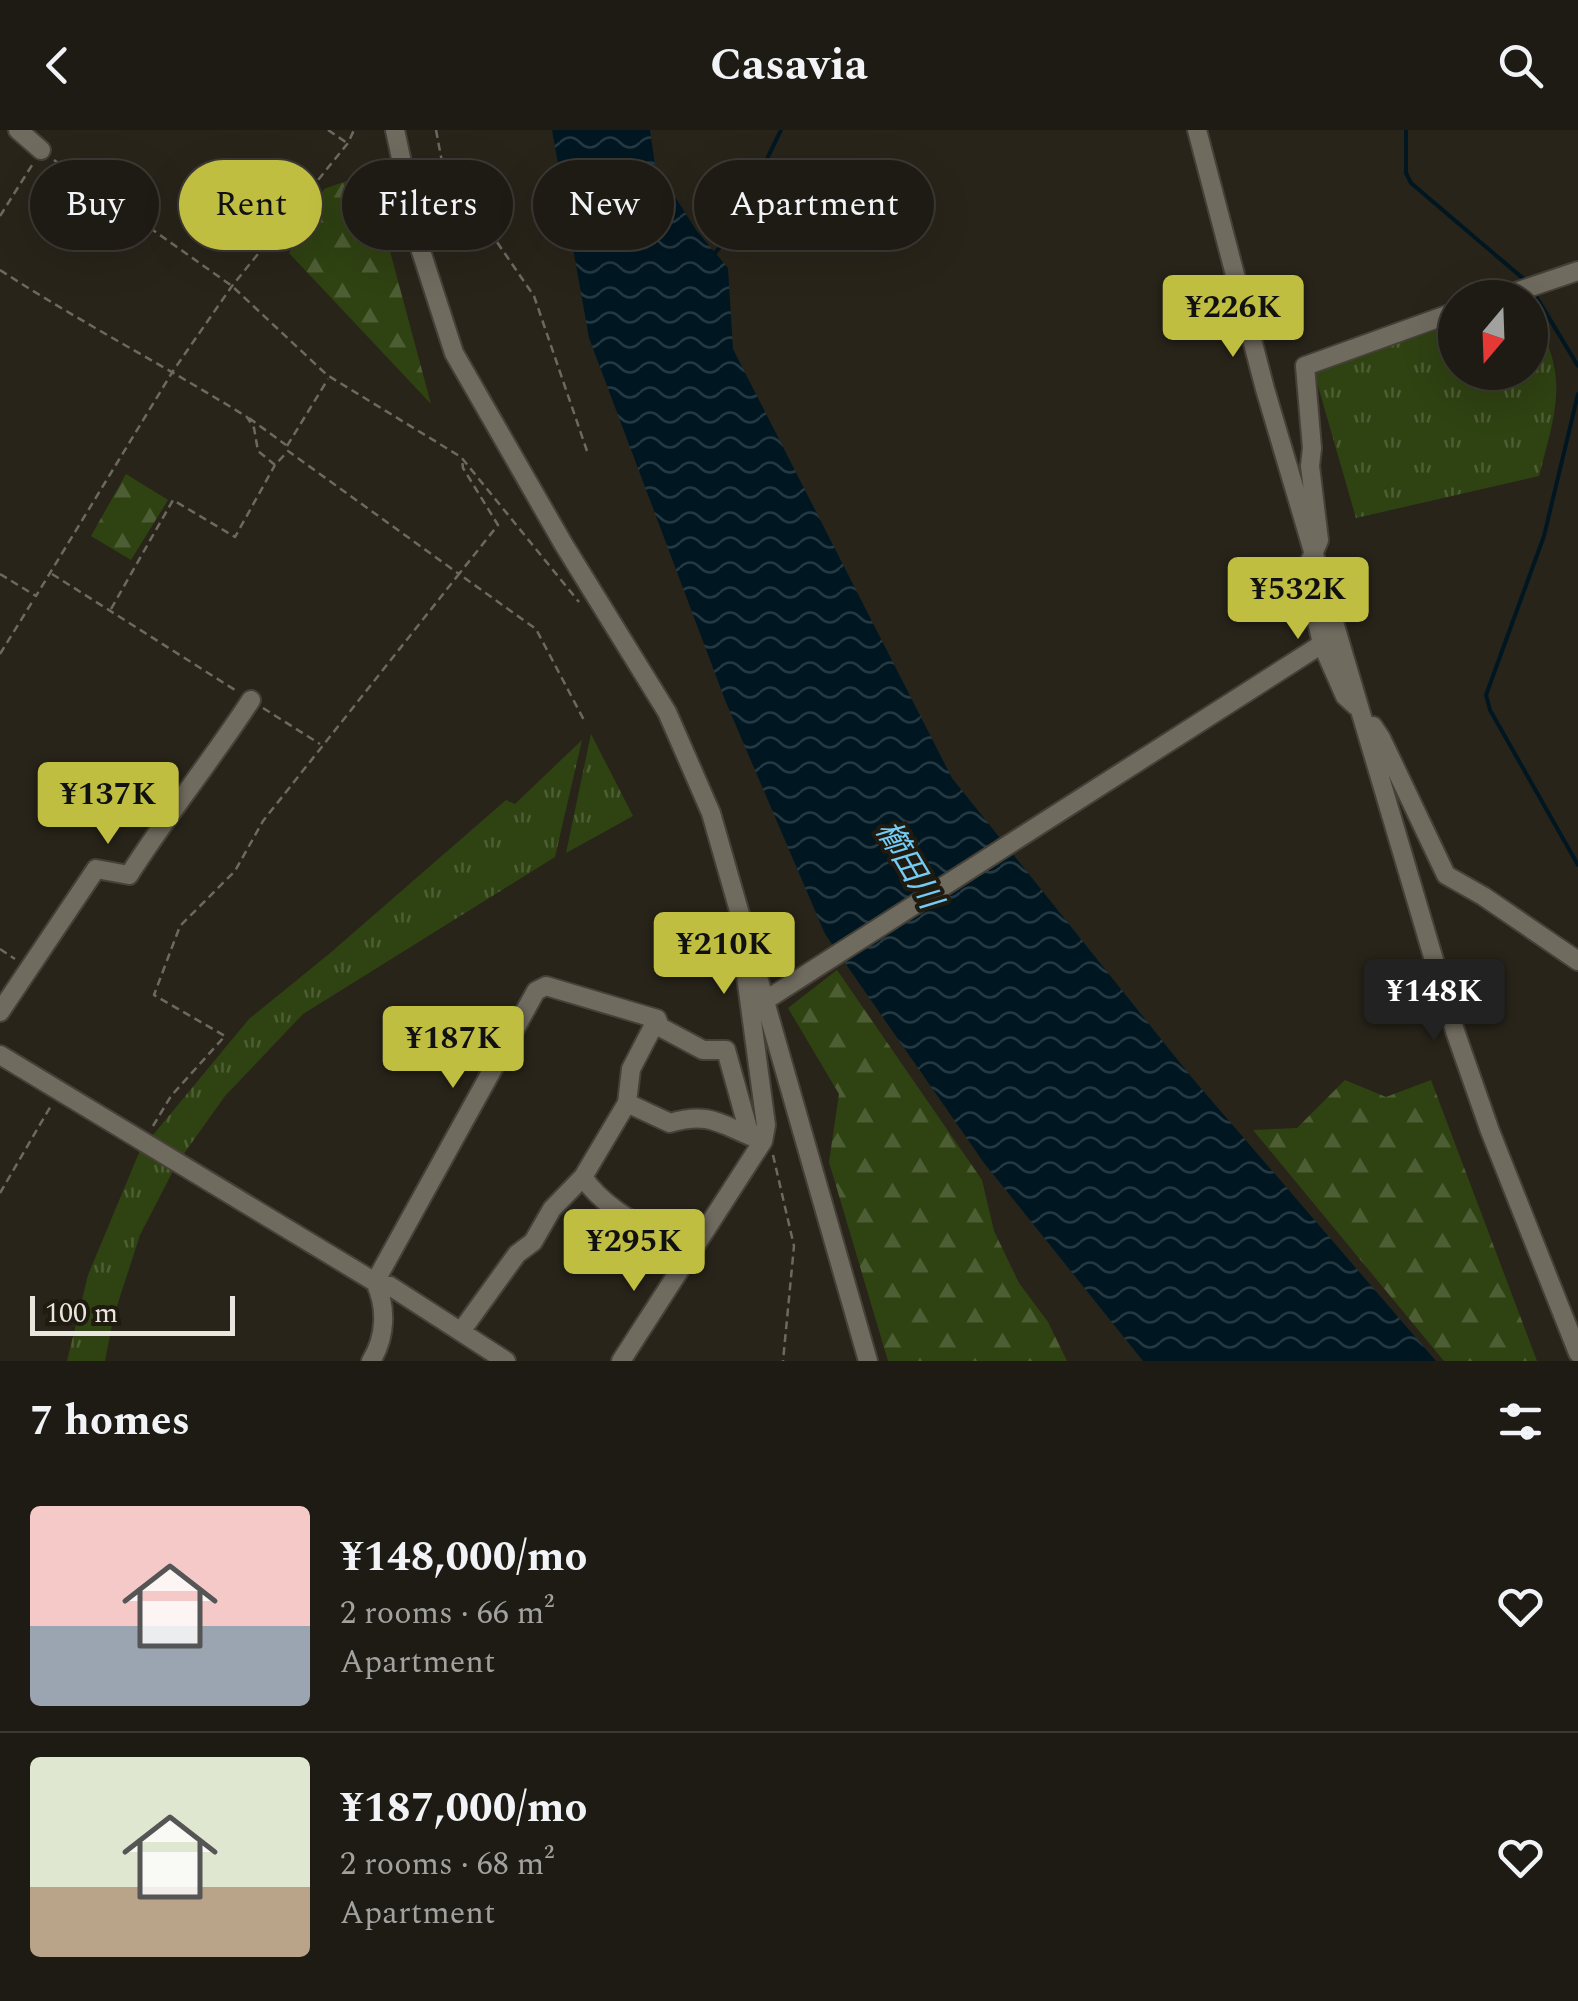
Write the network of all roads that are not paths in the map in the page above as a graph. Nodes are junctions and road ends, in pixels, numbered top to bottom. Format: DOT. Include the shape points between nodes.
graph roads {
  1 [pos="18,130"];
  2 [pos="395,130"];
  3 [pos="1197,130"];
  4 [pos="1208,130"];
  5 [pos="41,150"];
  6 [pos="1202,150"];
  7 [pos="1578,271"];
  8 [pos="1548,280"];
  9 [pos="1438,318"];
  10 [pos="1314,556"];
  11 [pos="1322,644"];
  12 [pos="251,700"];
  13 [pos="1361,711"];
  14 [pos="745,928"];
  15 [pos="1578,961"];
  16 [pos="772,996"];
  17 [pos="0,1012"];
  18 [pos="658,1019"];
  19 [pos="0,1055"];
  20 [pos="627,1103"];
  21 [pos="760,1134"];
  22 [pos="583,1177"];
  23 [pos="688,1253"];
  24 [pos="375,1282"];
  25 [pos="462,1330"];
  26 [pos="1578,1353"];
  27 [pos="371,1361"];
  28 [pos="506,1361"];
  29 [pos="621,1361"];
  30 [pos="868,1361"];
  1 -- 5 [label="street"];
  2 -- 14 [label="street" via="421,251 454,353 667,712 711,813"];
  3 -- 6 [label="street"];
  4 -- 6 [label="street"];
  6 -- 10 [label="street"];
  7 -- 8 [label="street"];
  9 -- 10 [label="street" via="1305,366 1319,540"];
  10 -- 11 [label="street" via="1306,571"];
  10 -- 13 [label="street"];
  11 -- 13 [label="street" via="1346,696"];
  11 -- 16 [label="street"];
  12 -- 17 [label="street" via="129,875 96,869"];
  13 -- 15 [label="street" via="1382,738 1446,875"];
  13 -- 26 [label="street" via="1455,1031"];
  14 -- 16 [label="street"];
  14 -- 21 [label="street"];
  16 -- 30 [label="street"];
  18 -- 20 [label="street" via="632,1069"];
  18 -- 21 [label="street" via="660,1027 704,1050 726,1050"];
  18 -- 24 [label="street" via="546,986 536,991"];
  19 -- 24 [label="street"];
  20 -- 21 [label="street" via="670,1123 705,1117"];
  20 -- 22 [label="street"];
  21 -- 23 [label="street"];
  22 -- 23 [label="street" via="612,1206"];
  22 -- 25 [label="street"];
  23 -- 29 [label="street"];
  24 -- 25 [label="street"];
  24 -- 27 [label="street" via="383,1334"];
  25 -- 28 [label="street"];
}
